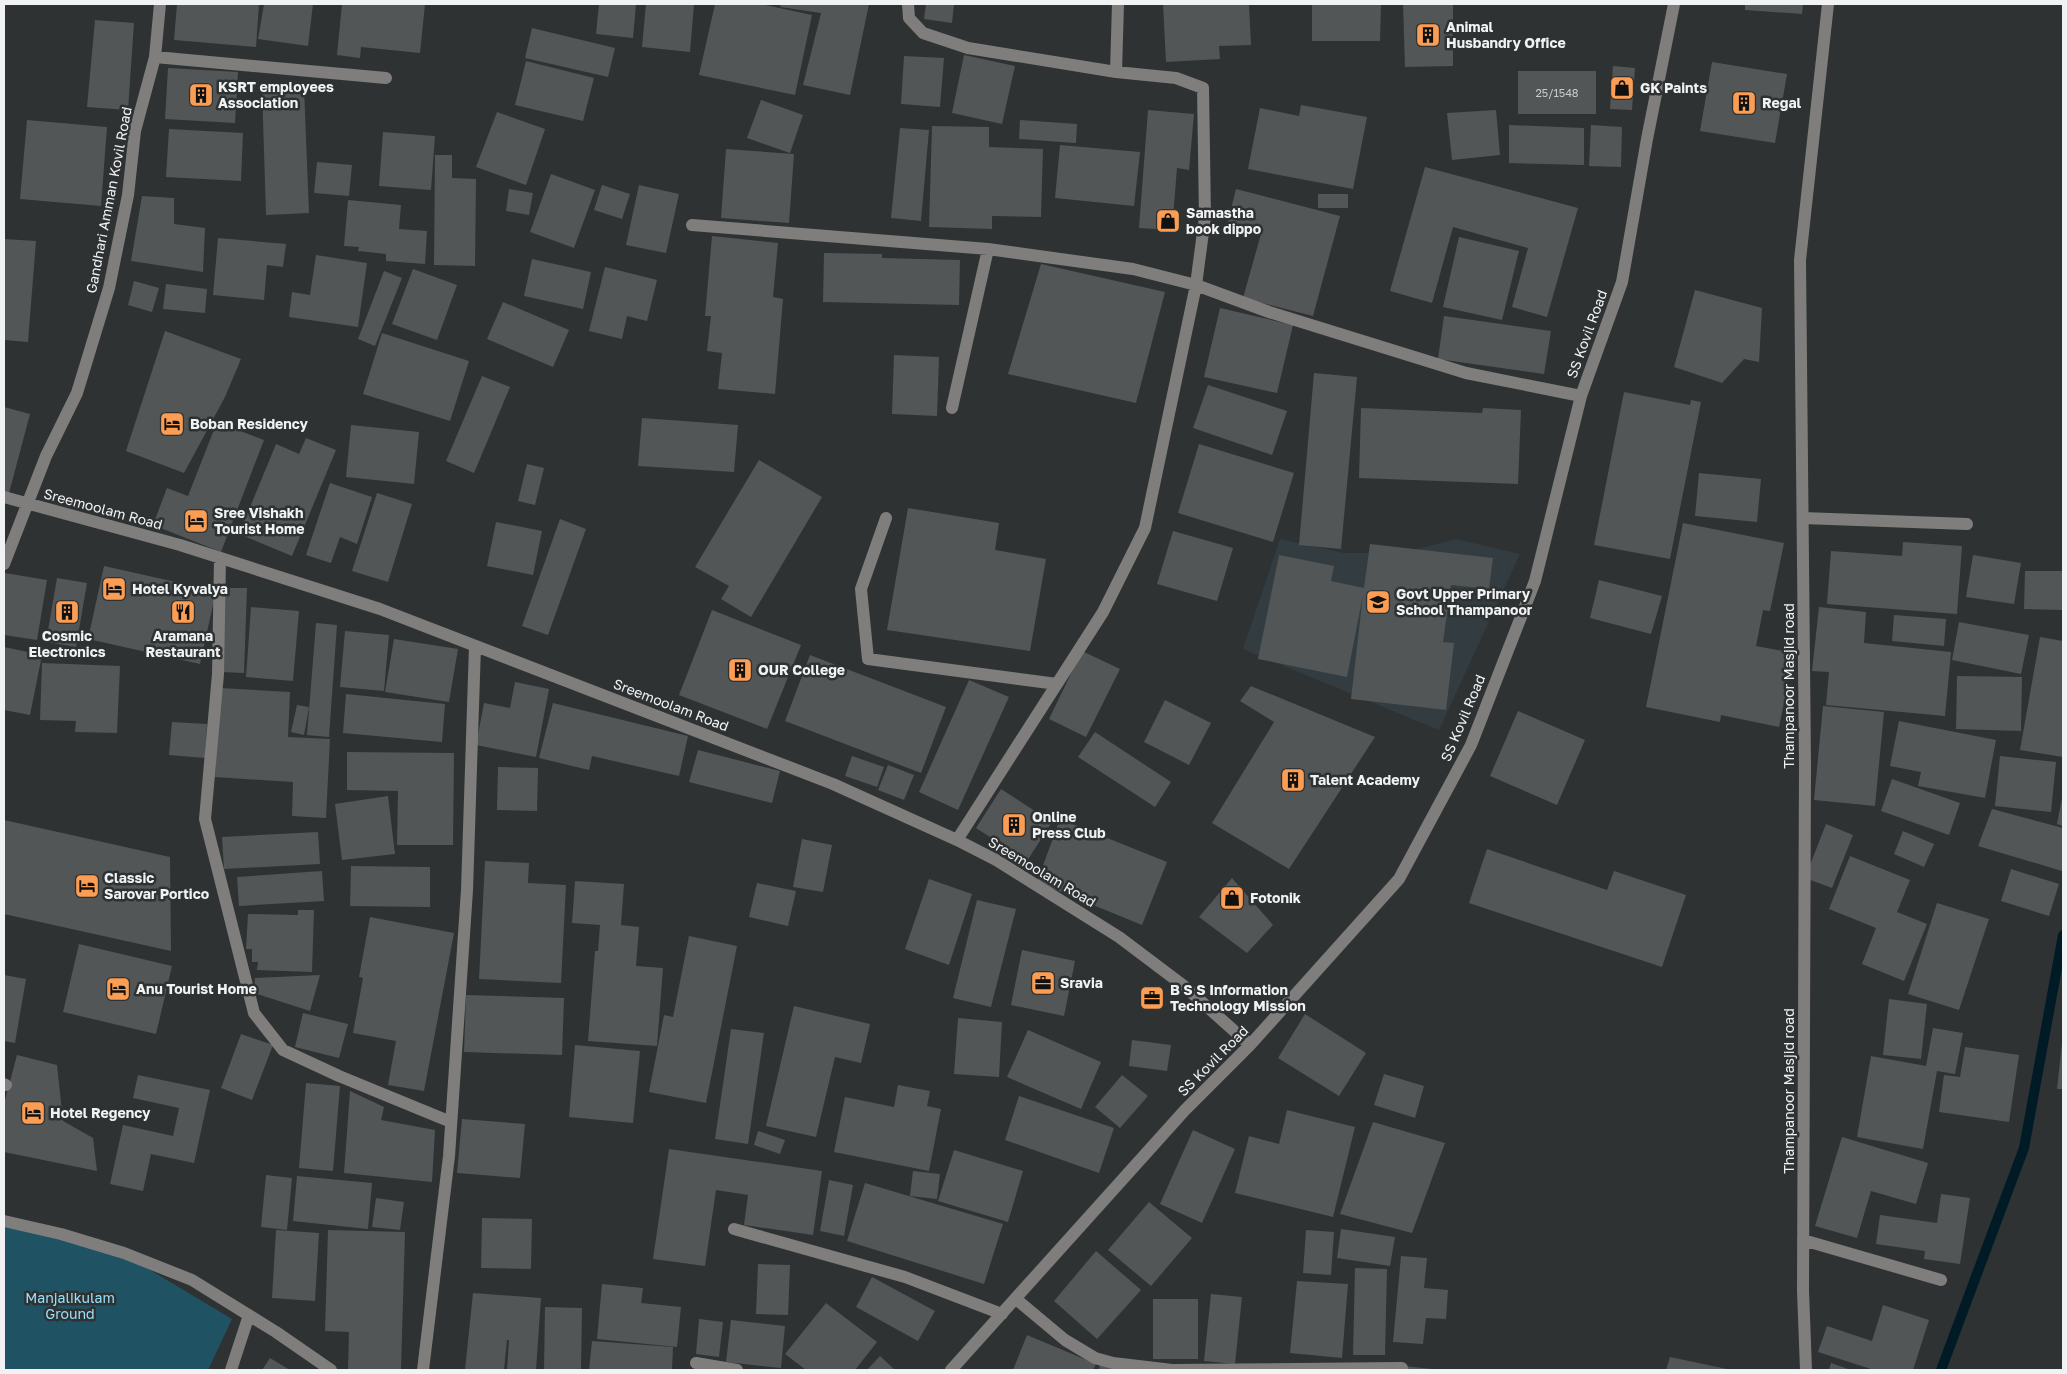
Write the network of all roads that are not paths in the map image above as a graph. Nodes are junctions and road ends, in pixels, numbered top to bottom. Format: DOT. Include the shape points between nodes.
graph roads {
  1 [pos="160,4"];
  2 [pos="908,4"];
  3 [pos="1118,4"];
  4 [pos="1674,4"];
  5 [pos="1828,4"];
  6 [pos="155,57"];
  7 [pos="1116,72"];
  8 [pos="386,78"];
  9 [pos="692,225"];
  10 [pos="988,249"];
  11 [pos="1196,285"];
  12 [pos="1581,396"];
  13 [pos="952,408"];
  14 [pos="4,497"];
  15 [pos="26,504"];
  16 [pos="886,518"];
  17 [pos="1803,518"];
  18 [pos="1967,524"];
  19 [pos="220,558"];
  20 [pos="4,564"];
  21 [pos="476,646"];
  22 [pos="1057,684"];
  23 [pos="957,840"];
  24 [pos="1250,1045"];
  25 [pos="451,1122"];
  26 [pos="4,1221"];
  27 [pos="734,1229"];
  28 [pos="1803,1240"];
  29 [pos="1941,1280"];
  30 [pos="1016,1299"];
  31 [pos="1002,1314"];
  32 [pos="249,1315"];
  33 [pos="696,1363"];
  34 [pos="1402,1368"];
  35 [pos="231,1370"];
  36 [pos="331,1370"];
  37 [pos="423,1370"];
  38 [pos="737,1370"];
  39 [pos="951,1370"];
  40 [pos="1806,1370"];
  1 -- 6 [label="street, Gandhari Amman Kovil Road"];
  2 -- 7 [label="street" via="909,18 924,33 968,48"];
  3 -- 7 [label="street"];
  4 -- 12 [label="street, SS Kovil Road" via="1622,282"];
  5 -- 17 [label="street, Thampanoor Masjid road" via="1800,260"];
  6 -- 8 [label="street"];
  6 -- 15 [label="street, Gandhari Amman Kovil Road" via="135,130 128,195 109,288 77,393"];
  7 -- 11 [label="street" via="1176,78 1203,88 1205,217"];
  9 -- 10 [label="street"];
  10 -- 11 [label="street" via="1134,269"];
  10 -- 13 [label="street"];
  11 -- 12 [label="street" via="1269,312 1466,373"];
  11 -- 22 [label="street" via="1145,528 1103,612"];
  12 -- 24 [label="street, SS Kovil Road" via="1535,581 1471,745 1399,879"];
  14 -- 15 [label="street, Sreemoolam Road"];
  15 -- 19 [label="street, Sreemoolam Road"];
  15 -- 20 [label="street, Gandhari Amman Kovil Road"];
  16 -- 22 [label="street" via="861,589 868,659"];
  17 -- 18 [label="street"];
  17 -- 28 [label="street, Thampanoor Masjid road"];
  19 -- 21 [label="street, Sreemoolam Road" via="380,609"];
  19 -- 25 [label="street" via="218,674 205,819 254,1013 283,1050"];
  21 -- 23 [label="street, Sreemoolam Road" via="833,784"];
  21 -- 25 [label="street" via="467,890"];
  22 -- 23 [label="street"];
  23 -- 24 [label="street, Sreemoolam Road" via="996,860 1119,938 1184,986"];
  24 -- 30 [label="street, SS Kovil Road" via="1185,1110"];
  25 -- 37 [label="street"];
  26 -- 32 [label="street" via="124,1252 192,1280"];
  27 -- 31 [label="street" via="905,1277"];
  28 -- 29 [label="street"];
  28 -- 40 [label="street, Thampanoor Masjid road"];
  30 -- 31 [label="street, SS Kovil Road"];
  30 -- 34 [label="street" via="1065,1340 1096,1358 1112,1363 1172,1370"];
  31 -- 39 [label="street, SS Kovil Road"];
  32 -- 35 [label="street"];
  32 -- 36 [label="street"];
  33 -- 38 [label="street"];
}
